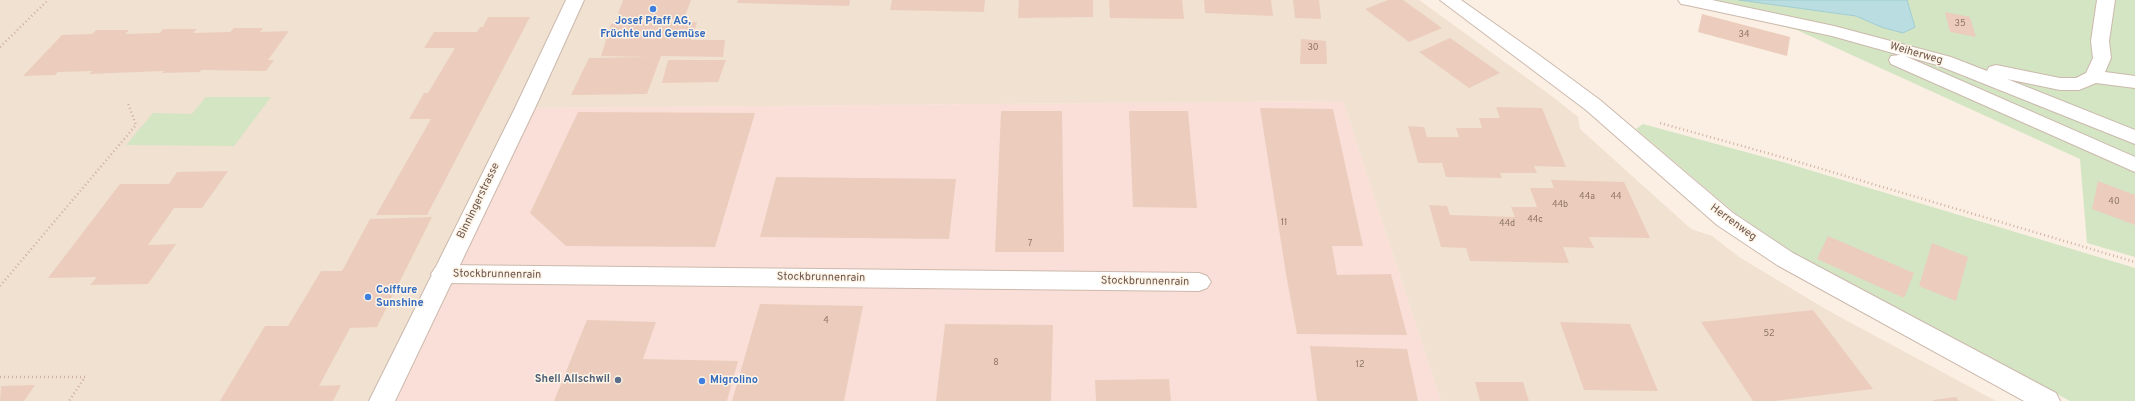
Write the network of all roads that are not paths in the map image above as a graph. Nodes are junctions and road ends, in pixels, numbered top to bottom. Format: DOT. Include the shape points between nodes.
graph roads {
  1 [pos="574,0"];
  2 [pos="1449,0"];
  3 [pos="1687,0"];
  4 [pos="2106,0"];
  5 [pos="1834,31"];
  6 [pos="1944,61"];
  7 [pos="2094,77"];
  8 [pos="2135,82"];
  9 [pos="2135,137"];
  10 [pos="2135,165"];
  11 [pos="443,274"];
  12 [pos="1198,282"];
  13 [pos="382,401"];
  14 [pos="2047,401"];
  1 -- 11 [label="street, Binningerstrasse" via="525,108"];
  2 -- 14 [label="street, Herrenweg" via="1594,105 1732,224 1785,259"];
  3 -- 5 [label="lane, Weiherweg"];
  4 -- 7 [label="lane" via="2100,41 2102,58"];
  5 -- 6 [label="lane, Weiherweg"];
  5 -- 10 [label="lane"];
  6 -- 7 [label="lane" via="2060,84 2079,84"];
  6 -- 9 [label="lane, Weiherweg"];
  7 -- 8 [label="lane"];
  11 -- 12 [label="street, Stockbrunnenrain"];
  11 -- 13 [label="street, Binningerstrasse"];
}
